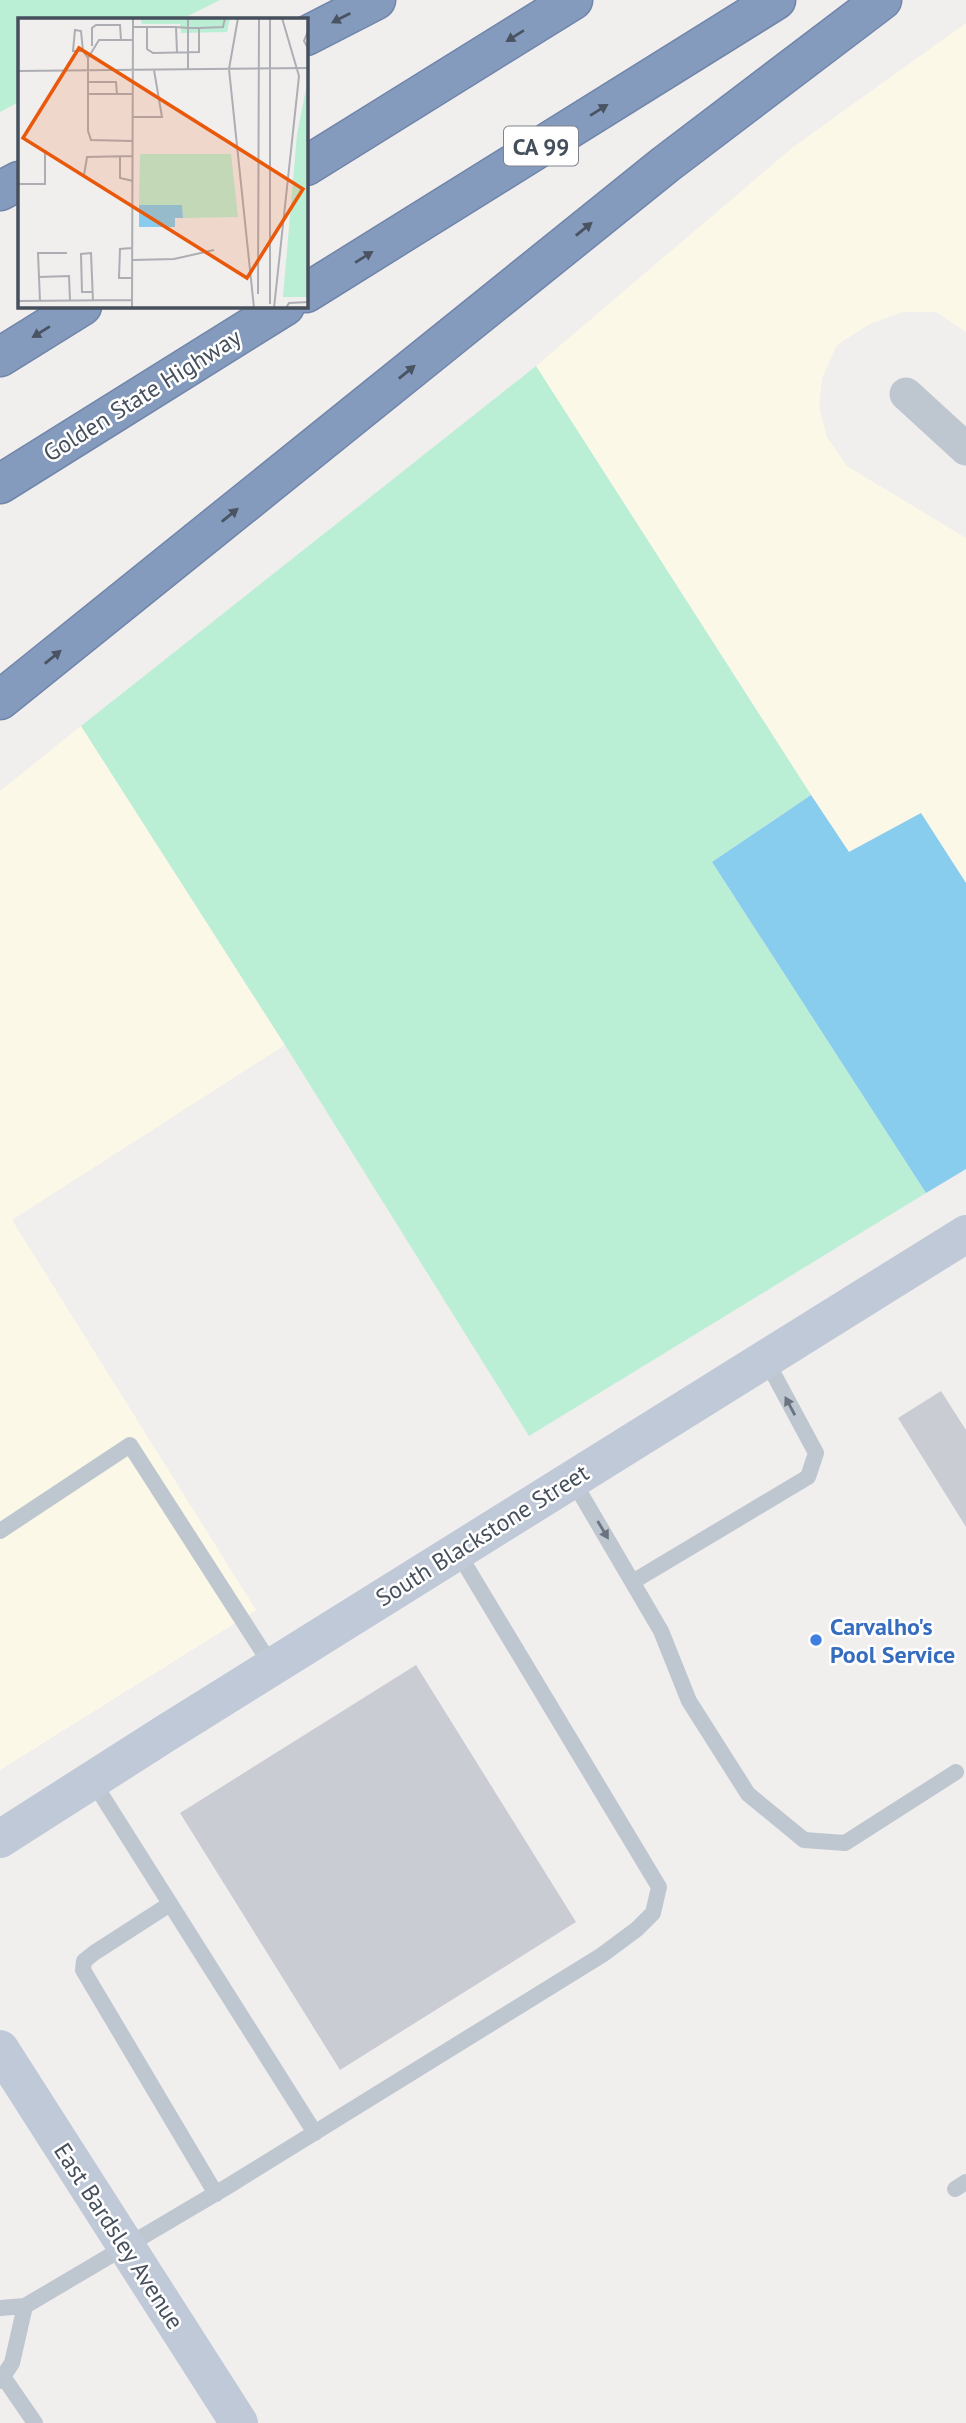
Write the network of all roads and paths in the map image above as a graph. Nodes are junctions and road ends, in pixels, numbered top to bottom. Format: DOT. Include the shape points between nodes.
graph roads {
  1 [pos="376,0"];
  2 [pos="573,0"];
  3 [pos="776,0"];
  4 [pos="882,0"];
  5 [pos="308,35"];
  6 [pos="308,165"];
  7 [pos="18,182"];
  8 [pos="0,191"];
  9 [pos="308,292"];
  10 [pos="79,308"];
  11 [pos="282,308"];
  12 [pos="0,357"];
  13 [pos="906,394"];
  14 [pos="966,449"];
  15 [pos="0,484"];
  16 [pos="0,700"];
  17 [pos="966,1234"];
  18 [pos="765,1358"];
  19 [pos="572,1479"];
  20 [pos="0,1531"];
  21 [pos="457,1550"];
  22 [pos="634,1581"];
  23 [pos="272,1666"];
  24 [pos="956,1772"];
  25 [pos="92,1780"];
  26 [pos="0,1839"];
  27 [pos="170,1904"];
  28 [pos="0,2049"];
  29 [pos="315,2133"];
  30 [pos="216,2193"];
  31 [pos="125,2246"];
  32 [pos="25,2306"];
  33 [pos="0,2308"];
  34 [pos="2,2380"];
  35 [pos="35,2423"];
  36 [pos="239,2423"];
  1 -- 5 [label="highway, one-way"];
  2 -- 6 [label="highway, one-way"];
  9 -- 3 [label="highway, CA 99, one-way"];
  16 -- 4 [label="highway, one-way" via="666,164"];
  7 -- 8 [label="highway"];
  10 -- 12 [label="highway, one-way"];
  11 -- 15 [label="highway, Golden State Highway"];
  13 -- 14 [label="street"];
  17 -- 18 [label="main road, South Blackstone Street"];
  18 -- 19 [label="main road, South Blackstone Street"];
  22 -- 18 [label="lane, one-way" via="808,1477 816,1453"];
  19 -- 21 [label="main road, South Blackstone Street"];
  19 -- 22 [label="lane, one-way"];
  20 -- 23 [label="lane" via="130,1445"];
  21 -- 23 [label="main road, South Blackstone Street"];
  21 -- 29 [label="lane" via="659,1887 653,1913 602,1955"];
  22 -- 24 [label="lane" via="662,1631 689,1701 748,1794 804,1840 845,1843"];
  23 -- 25 [label="main road, South Blackstone Street"];
  25 -- 26 [label="main road, South Blackstone Street"];
  25 -- 27 [label="lane"];
  27 -- 29 [label="lane"];
  27 -- 30 [label="lane" via="94,1953 84,1961 83,1970"];
  28 -- 31 [label="main road, East Bardsley Avenue"];
  29 -- 30 [label="lane"];
  30 -- 31 [label="lane"];
  31 -- 32 [label="lane"];
  31 -- 36 [label="main road, East Bardsley Avenue"];
  32 -- 33 [label="lane"];
  32 -- 34 [label="lane" via="12,2363"];
  34 -- 35 [label="lane"];
}
